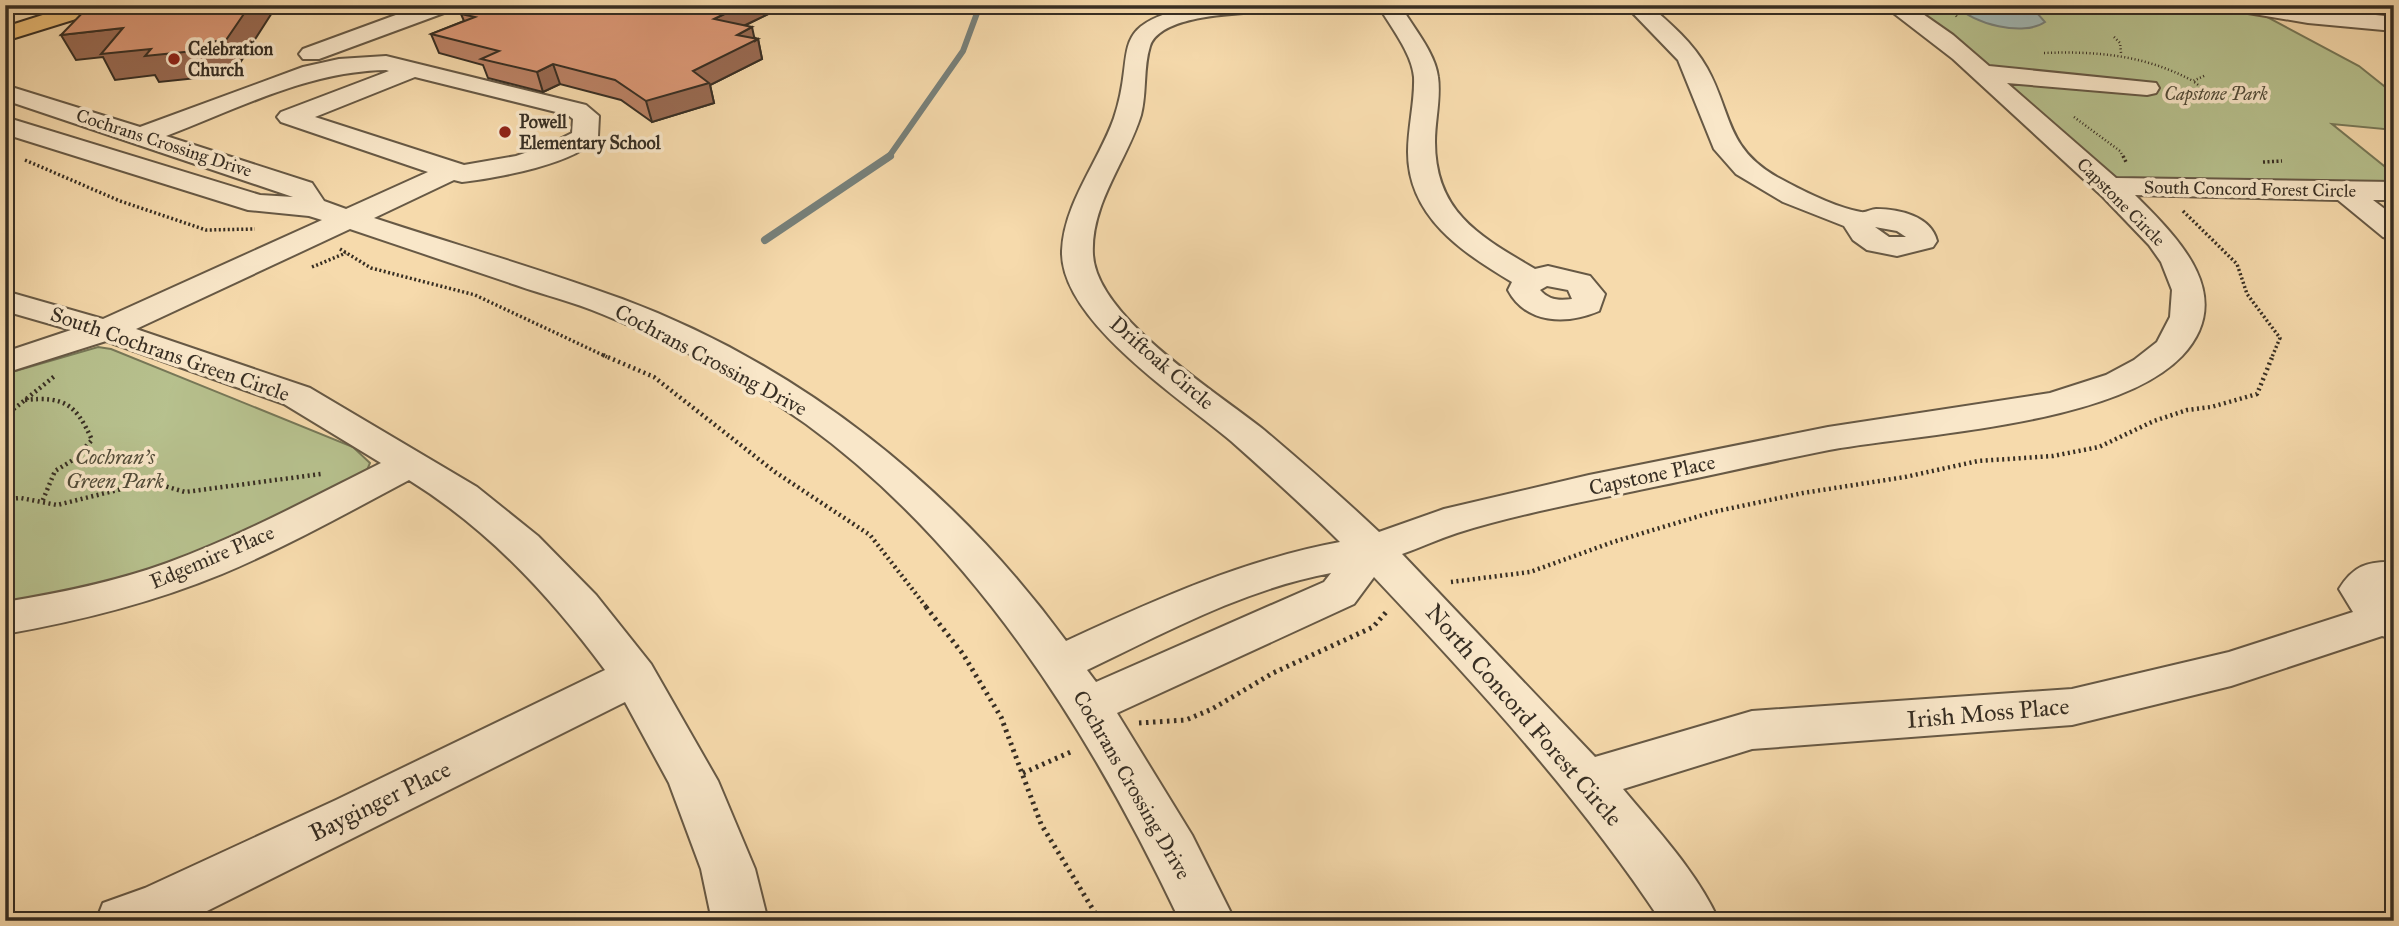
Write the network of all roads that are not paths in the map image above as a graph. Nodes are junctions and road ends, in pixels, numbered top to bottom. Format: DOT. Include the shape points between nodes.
graph roads {
  1 [pos="49,5"];
  2 [pos="97,5"];
  3 [pos="444,5"];
  4 [pos="1256,5"];
  5 [pos="1389,5"];
  6 [pos="1636,5"];
  7 [pos="1894,5"];
  8 [pos="2242,5"];
  9 [pos="5,19"];
  10 [pos="2394,24"];
  11 [pos="5,34"];
  12 [pos="413,70"];
  13 [pos="312,72"];
  14 [pos="1982,73"];
  15 [pos="2147,88"];
  16 [pos="5,92"];
  17 [pos="5,125"];
  18 [pos="141,135"];
  19 [pos="450,172"];
  20 [pos="2106,186"];
  21 [pos="2394,191"];
  22 [pos="2345,192"];
  23 [pos="323,221"];
  24 [pos="1861,222"];
  25 [pos="2394,231"];
  26 [pos="1531,280"];
  27 [pos="5,300"];
  28 [pos="106,330"];
  29 [pos="5,363"];
  30 [pos="1934,422"];
  31 [pos="393,472"];
  32 [pos="1374,548"];
  33 [pos="2391,606"];
  34 [pos="5,618"];
  35 [pos="1058,664"];
  36 [pos="635,676"];
  37 [pos="1087,706"];
  38 [pos="1587,780"];
  39 [pos="123,921"];
  40 [pos="740,921"];
  41 [pos="1208,921"];
  42 [pos="1692,921"];
  1 -- 9 [label="main road"];
  2 -- 11 [label="main road"];
  3 -- 13 [label="street" via="306,56"];
  4 -- 32 [label="street, Driftoak Circle" via="1179,16 1144,34 1138,46 1132,100 1081,224 1077,251 1081,274 1111,320 1149,356 1262,447"];
  5 -- 26 [label="street" via="1426,76 1422,161 1434,205 1463,237"];
  6 -- 24 [label="street" via="1667,33 1694,67 1731,155 1795,196"];
  7 -- 14 [label="street, Capstone Circle" via="1929,27"];
  8 -- 10 [label="street"];
  12 -- 13 [label="street" via="360,63"];
  12 -- 19 [label="street" via="290,117"];
  12 -- 19 [label="street" via="586,116 585,136 572,145 489,170"];
  13 -- 18 [label="street"];
  14 -- 15 [label="street"];
  14 -- 20 [label="street, Capstone Circle"];
  16 -- 18 [label="street, Cochrans Crossing Drive"];
  17 -- 23 [label="street, Cochrans Crossing Drive"];
  18 -- 23 [label="street, Cochrans Crossing Drive" via="302,189"];
  19 -- 23 [label="street"];
  20 -- 22 [label="street, South Concord Forest Circle"];
  20 -- 30 [label="street, Capstone Circle" via="2174,256 2186,281 2190,307 2170,349 2112,386 2059,401"];
  21 -- 22 [label="street, South Concord Forest Circle"];
  22 -- 25 [label="street"];
  23 -- 28 [label="street"];
  23 -- 35 [label="street, Cochrans Crossing Drive" via="489,264 611,306 786,396 883,466 971,556"];
  27 -- 28 [label="street, South Cochrans Green Circle"];
  28 -- 29 [label="street"];
  28 -- 31 [label="street, South Cochrans Green Circle" via="297,396"];
  30 -- 32 [label="street, Capstone Place" via="1522,502"];
  31 -- 34 [label="street, Edgemire Place" via="235,552 164,579 105,598"];
  31 -- 36 [label="street, South Cochrans Green Circle" via="463,496 523,546 581,606"];
  32 -- 35 [label="street, Capstone Place" via="1285,569 1184,607"];
  32 -- 37 [label="street" via="1339,593"];
  32 -- 38 [label="street, North Concord Forest Circle"];
  33 -- 38 [label="street, Irish Moss Place" via="2231,669 2071,707 1752,730"];
  35 -- 37 [label="street, Cochrans Crossing Drive"];
  36 -- 39 [label="street, Bayginger Place" via="354,815"];
  36 -- 40 [label="street, South Cochrans Green Circle" via="693,781 727,869"];
  37 -- 41 [label="street, Cochrans Crossing Drive" via="1127,769"];
  38 -- 42 [label="street, North Concord Forest Circle"];
}
